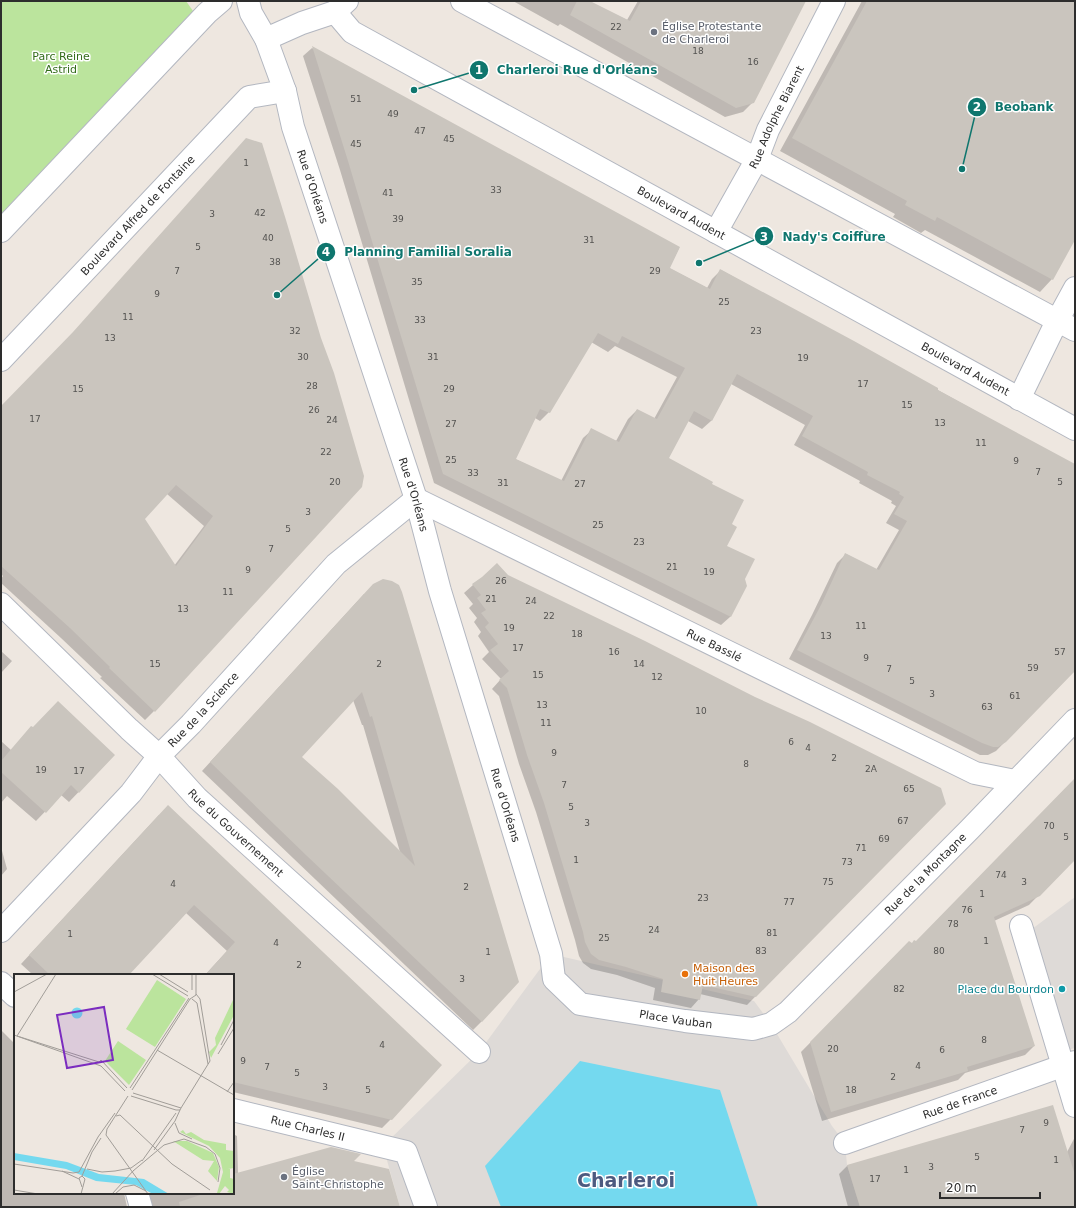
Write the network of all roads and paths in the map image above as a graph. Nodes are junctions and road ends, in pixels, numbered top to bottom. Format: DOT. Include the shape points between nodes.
graph roads {
  1 [pos="221,1"];
  2 [pos="248,1"];
  3 [pos="462,1"];
  4 [pos="834,1"];
  5 [pos="341,6"];
  6 [pos="266,39"];
  7 [pos="285,91"];
  8 [pos="757,159"];
  9 [pos="1,231"];
  10 [pos="716,232"];
  11 [pos="1075,288"];
  12 [pos="1066,325"];
  13 [pos="1,360"];
  14 [pos="1019,399"];
  15 [pos="1075,429"];
  16 [pos="416,499"];
  17 [pos="1,604"];
  18 [pos="1075,720"];
  19 [pos="159,756"];
  20 [pos="1015,781"];
  21 [pos="1021,926"];
  22 [pos="1,931"];
  23 [pos="1,983"];
  24 [pos="14,995"];
  25 [pos="580,1004"];
  26 [pos="771,1024"];
  27 [pos="479,1052"];
  28 [pos="1068,1064"];
  29 [pos="1075,1106"];
  30 [pos="234,1110"];
  31 [pos="845,1143"];
  32 [pos="137,1194"];
  33 [pos="141,1207"];
  34 [pos="426,1207"];
  1 -- 9 [label="street"];
  2 -- 6 [label="street" via="251,13"];
  3 -- 8 [label="street"];
  4 -- 8 [label="street, Rue Adolphe Biarent" via="768,130"];
  5 -- 6 [label="street, Boulevard Audent"];
  5 -- 10 [label="street, Boulevard Audent" via="352,32"];
  6 -- 7 [label="street, Rue d'Orléans"];
  7 -- 13 [label="street, Boulevard Alfred de Fontaine" via="249,97"];
  7 -- 16 [label="street, Rue d'Orléans" via="296,134"];
  8 -- 10 [label="street, Rue Adolphe Biarent"];
  8 -- 12 [label="street"];
  10 -- 14 [label="street, Boulevard Audent"];
  11 -- 12 [label="street"];
  12 -- 14 [label="street"];
  14 -- 15 [label="street, Boulevard Audent"];
  16 -- 19 [label="street, Rue de la Science" via="336,564"];
  16 -- 20 [label="street, Rue Basslé" via="975,773"];
  16 -- 25 [label="street, Rue d'Orléans" via="440,591 551,954 554,979"];
  17 -- 19 [label="street, Rue du Gouvernement" via="128,729"];
  18 -- 20 [label="street, Rue de la Montagne"];
  19 -- 22 [label="street, Rue de la Science" via="131,793"];
  19 -- 27 [label="street, Rue du Gouvernement" via="197,798"];
  20 -- 26 [label="street, Rue de la Montagne" via="788,1012"];
  21 -- 28 [label="street"];
  23 -- 24 [label="street"];
  25 -- 26 [label="street, Place Vauban" via="753,1029"];
  28 -- 29 [label="street"];
  28 -- 31 [label="street, Rue de France"];
  30 -- 34 [label="street, Rue Charles II" via="406,1152"];
  32 -- 33 [label="street"];
}
